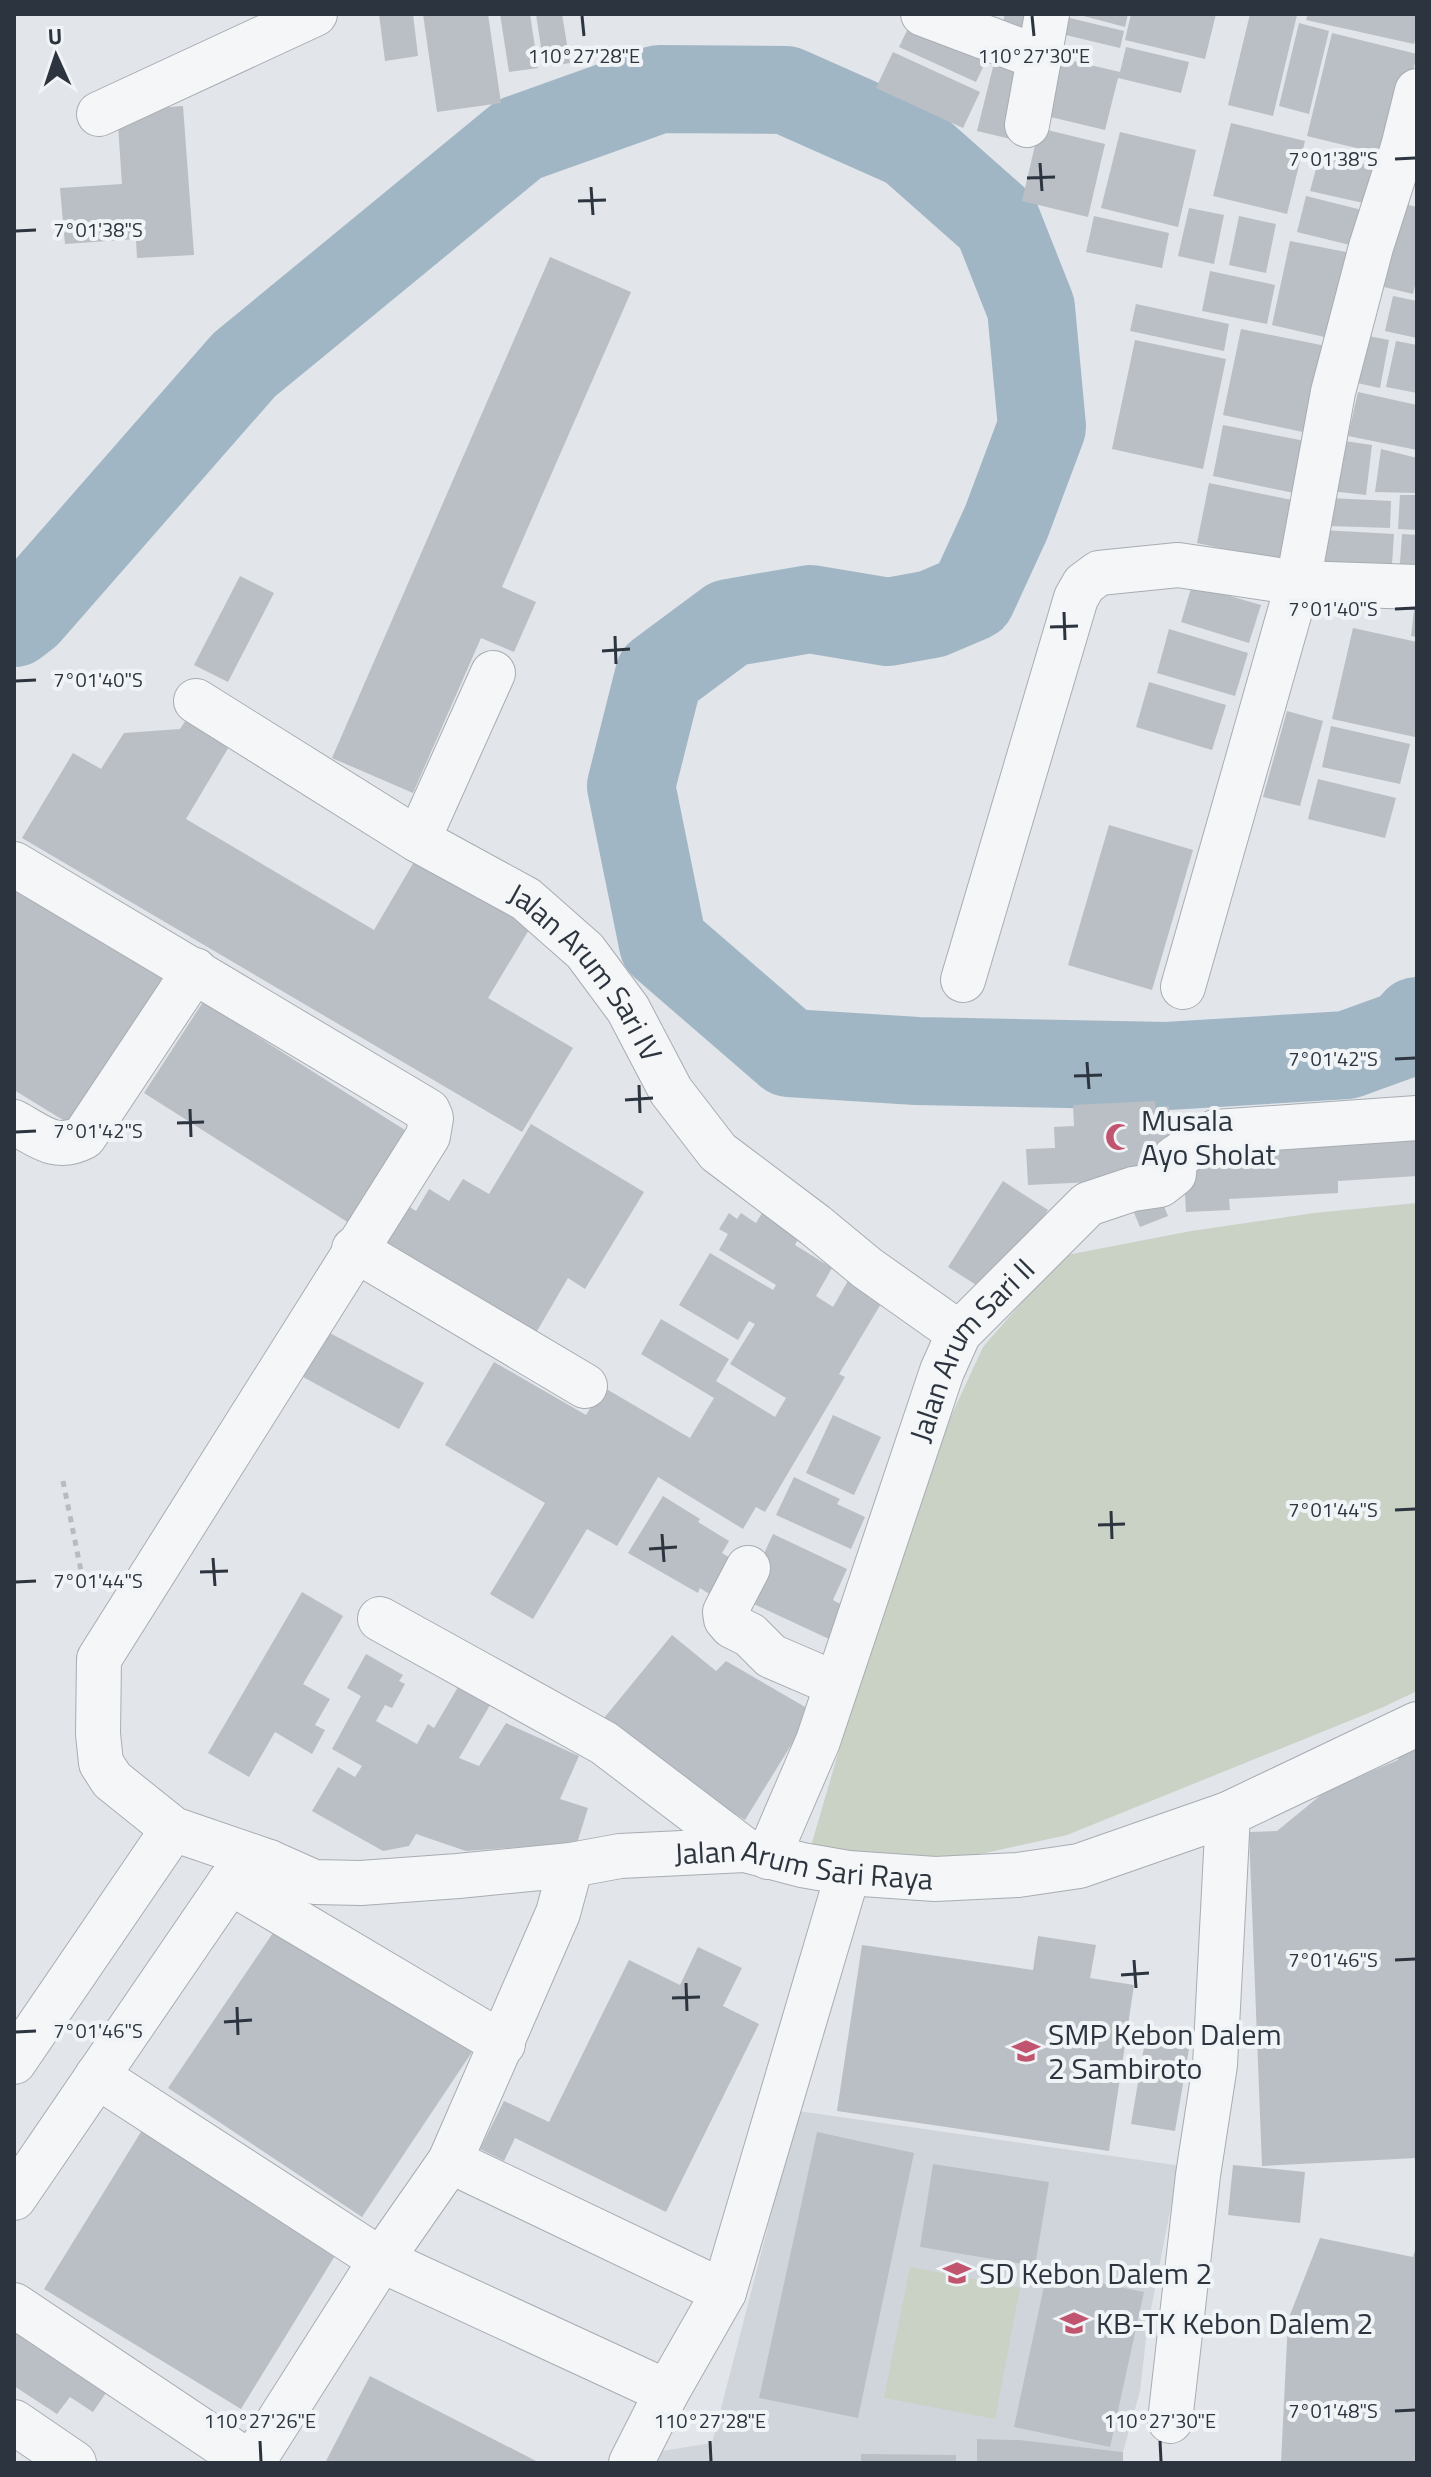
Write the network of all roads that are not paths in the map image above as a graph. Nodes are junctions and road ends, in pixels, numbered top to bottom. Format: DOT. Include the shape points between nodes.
graph roads {
  1 [pos="315,14"];
  2 [pos="923,14"];
  3 [pos="1047,14"];
  4 [pos="1040,58"];
  5 [pos="1417,91"];
  6 [pos="99,114"];
  7 [pos="1027,125"];
  8 [pos="1298,583"];
  9 [pos="1417,587"];
  10 [pos="493,673"];
  11 [pos="196,701"];
  12 [pos="418,840"];
  13 [pos="14,864"];
  14 [pos="195,970"];
  15 [pos="963,980"];
  16 [pos="1183,987"];
  17 [pos="1417,1118"];
  18 [pos="14,1122"];
  19 [pos="354,1249"];
  20 [pos="959,1333"];
  21 [pos="585,1386"];
  22 [pos="748,1568"];
  23 [pos="380,1619"];
  24 [pos="836,1684"];
  25 [pos="1417,1724"];
  26 [pos="1228,1814"];
  27 [pos="173,1829"];
  28 [pos="757,1854"];
  29 [pos="269,1862"];
  30 [pos="571,1865"];
  31 [pos="848,1873"];
  32 [pos="230,1882"];
  33 [pos="503,2044"];
  34 [pos="14,2062"];
  35 [pos="97,2076"];
  36 [pos="450,2161"];
  37 [pos="14,2198"];
  38 [pos="381,2260"];
  39 [pos="724,2292"];
  40 [pos="14,2305"];
  41 [pos="667,2392"];
  42 [pos="1170,2421"];
  43 [pos="14,2422"];
  44 [pos="74,2463"];
  45 [pos="251,2463"];
  46 [pos="631,2463"];
  1 -- 6 [label="street"];
  2 -- 4 [label="street"];
  3 -- 4 [label="street"];
  4 -- 7 [label="street"];
  5 -- 8 [label="street" via="1333,392"];
  8 -- 9 [label="street"];
  8 -- 15 [label="street" via="1178,565 1099,573 1084,584"];
  8 -- 16 [label="street"];
  10 -- 12 [label="street"];
  11 -- 12 [label="street, Jalan Arum Sari IV"];
  12 -- 20 [label="street, Jalan Arum Sari IV" via="526,899 585,951 628,1009 671,1091 718,1152"];
  13 -- 14 [label="street"];
  14 -- 18 [label="street" via="84,1137 57,1145"];
  14 -- 19 [label="street" via="428,1111 428,1136"];
  17 -- 20 [label="street, Jalan Arum Sari II" via="1215,1132 1175,1158 1174,1174 1160,1185 1088,1204"];
  19 -- 21 [label="street"];
  19 -- 27 [label="street, Jalan Arum Sari Raya" via="99,1659 101,1763 112,1780"];
  20 -- 24 [label="street, Jalan Arum Sari II"];
  22 -- 24 [label="street" via="726,1619 771,1656"];
  23 -- 28 [label="street" via="604,1743"];
  24 -- 28 [label="street, Jalan Arum Sari II" via="818,1741"];
  25 -- 26 [label="street, Jalan Arum Sari Raya"];
  26 -- 31 [label="street, Jalan Arum Sari Raya" via="1079,1866 935,1879"];
  26 -- 42 [label="street" via="1215,2065"];
  27 -- 29 [label="street, Jalan Arum Sari Raya"];
  27 -- 34 [label="street"];
  28 -- 30 [label="street, Jalan Arum Sari Raya" via="620,1856"];
  28 -- 31 [label="street, Jalan Arum Sari Raya"];
  29 -- 30 [label="street, Jalan Arum Sari Raya" via="314,1882 361,1883"];
  29 -- 32 [label="street"];
  30 -- 33 [label="street" via="558,1913"];
  31 -- 39 [label="street"];
  32 -- 33 [label="street"];
  32 -- 35 [label="street"];
  33 -- 36 [label="street"];
  35 -- 37 [label="street"];
  35 -- 38 [label="street"];
  36 -- 38 [label="street"];
  36 -- 39 [label="street"];
  38 -- 41 [label="street"];
  38 -- 45 [label="street"];
  39 -- 41 [label="street"];
  40 -- 45 [label="street"];
  41 -- 46 [label="street"];
  43 -- 44 [label="street"];
}
